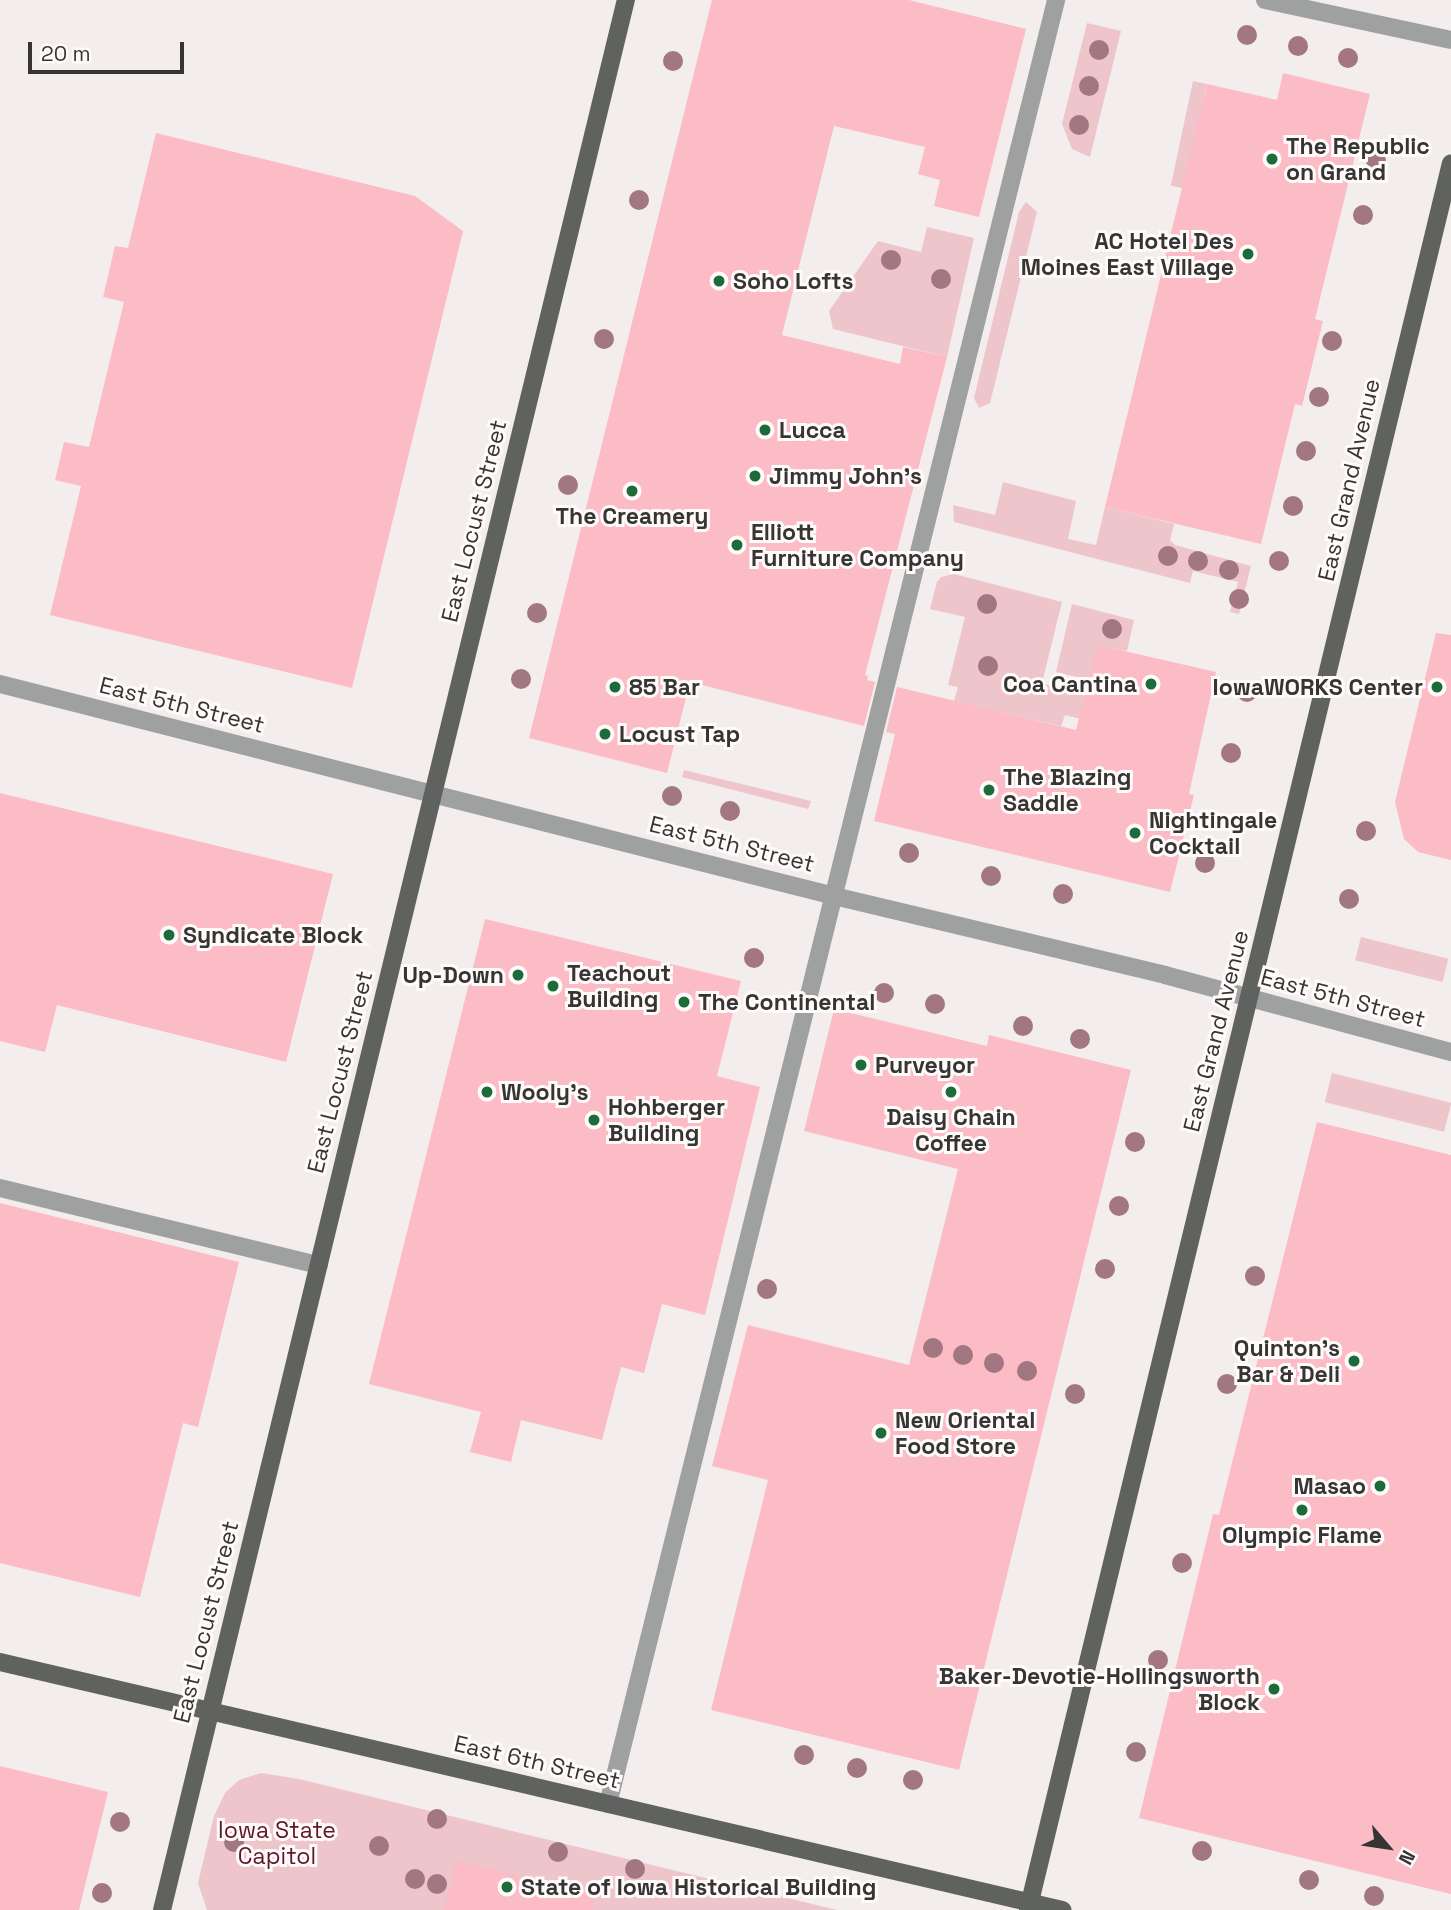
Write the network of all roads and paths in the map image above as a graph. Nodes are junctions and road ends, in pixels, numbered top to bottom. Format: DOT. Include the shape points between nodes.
graph roads {
  1 [pos="626,0"];
  2 [pos="1056,0"];
  3 [pos="1265,0"];
  4 [pos="1451,40"];
  5 [pos="1451,163"];
  6 [pos="0,684"];
  7 [pos="433,794"];
  8 [pos="834,896"];
  9 [pos="1249,999"];
  10 [pos="1451,1052"];
  11 [pos="0,1188"];
  12 [pos="319,1265"];
  13 [pos="0,1662"];
  14 [pos="209,1711"];
  15 [pos="608,1804"];
  16 [pos="1029,1906"];
  17 [pos="162,1910"];
  18 [pos="1062,1910"];
  1 -- 7 [label="main road, East Locust Street"];
  2 -- 8 [label="street"];
  3 -- 4 [label="street"];
  5 -- 9 [label="main road, East Grand Avenue"];
  6 -- 7 [label="street, East 5th Street"];
  7 -- 8 [label="street, East 5th Street"];
  7 -- 12 [label="main road, East Locust Street"];
  8 -- 9 [label="street, East 5th Street"];
  8 -- 15 [label="street"];
  9 -- 10 [label="street, East 5th Street"];
  9 -- 16 [label="main road, East Grand Avenue"];
  11 -- 12 [label="street"];
  12 -- 14 [label="main road, East Locust Street"];
  13 -- 14 [label="main road, East 6th Street"];
  14 -- 15 [label="main road, East 6th Street"];
  14 -- 17 [label="main road, East Locust Street"];
  15 -- 16 [label="main road, East 6th Street"];
  16 -- 18 [label="main road, East 6th Street"];
}
